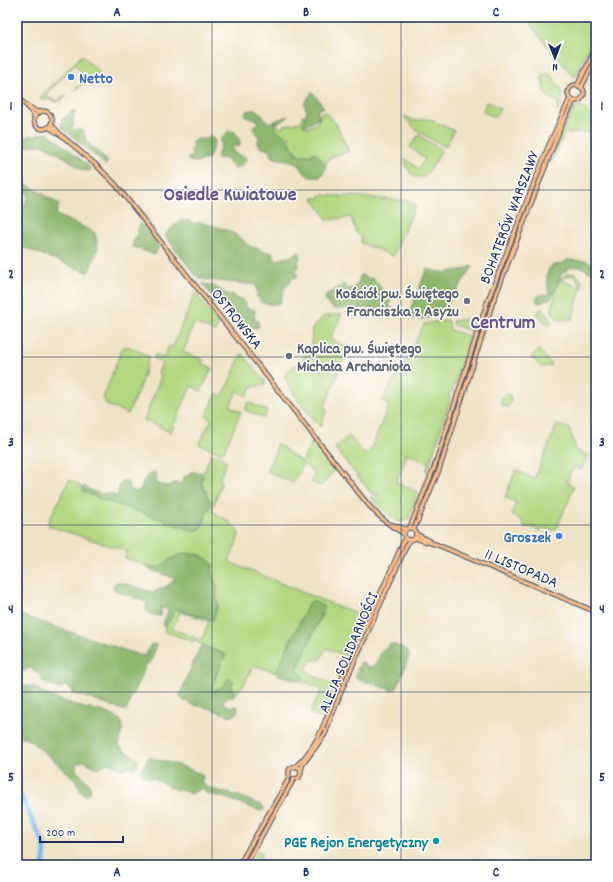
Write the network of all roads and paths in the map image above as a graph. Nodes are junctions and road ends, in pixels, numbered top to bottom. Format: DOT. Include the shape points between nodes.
graph roads {
  1 [pos="596,48"];
  2 [pos="596,58"];
  3 [pos="579,87"];
  4 [pos="17,98"];
  5 [pos="572,99"];
  6 [pos="26,105"];
  7 [pos="39,113"];
  8 [pos="35,117"];
  9 [pos="51,124"];
  10 [pos="48,128"];
  11 [pos="60,135"];
  12 [pos="412,528"];
  13 [pos="404,531"];
  14 [pos="415,536"];
  15 [pos="407,539"];
  16 [pos="596,612"];
  17 [pos="296,766"];
  18 [pos="301,770"];
  19 [pos="290,776"];
  20 [pos="294,779"];
  21 [pos="239,865"];
  22 [pos="245,865"];
  1 -- 3 [label="main road"];
  2 -- 3 [label="main road"];
  3 -- 5 [label="main road" via="574,86 570,89 568,94"];
  3 -- 5 [label="main road" via="583,96 578,100"];
  4 -- 6 [label="main road"];
  5 -- 12 [label="main road, BOHATERÓW WARSZAWY" via="492,302 439,470"];
  6 -- 7 [label="main road"];
  6 -- 8 [label="main road"];
  7 -- 8 [label="main road"];
  7 -- 9 [label="main road" via="49,114 52,118"];
  8 -- 10 [label="main road" via="38,128"];
  9 -- 10 [label="main road"];
  9 -- 11 [label="main road, OSTROWSKA"];
  10 -- 11 [label="main road, OSTROWSKA"];
  11 -- 13 [label="main road, OSTROWSKA" via="116,185 366,502 388,523"];
  12 -- 13 [label="main road"];
  12 -- 14 [label="main road"];
  13 -- 15 [label="main road"];
  14 -- 15 [label="main road"];
  14 -- 16 [label="main road, 11 LISTOPADA"];
  15 -- 17 [label="main road, ALEJA SOLIDARNOŚCI" via="338,687 322,730"];
  15 -- 18 [label="main road, ALEJA SOLIDARNOŚCI" via="344,684 327,731"];
  17 -- 18 [label="main road"];
  17 -- 19 [label="main road" via="289,770"];
  18 -- 20 [label="main road" via="301,776"];
  19 -- 20 [label="main road"];
  19 -- 21 [label="main road"];
  20 -- 22 [label="main road"];
}
